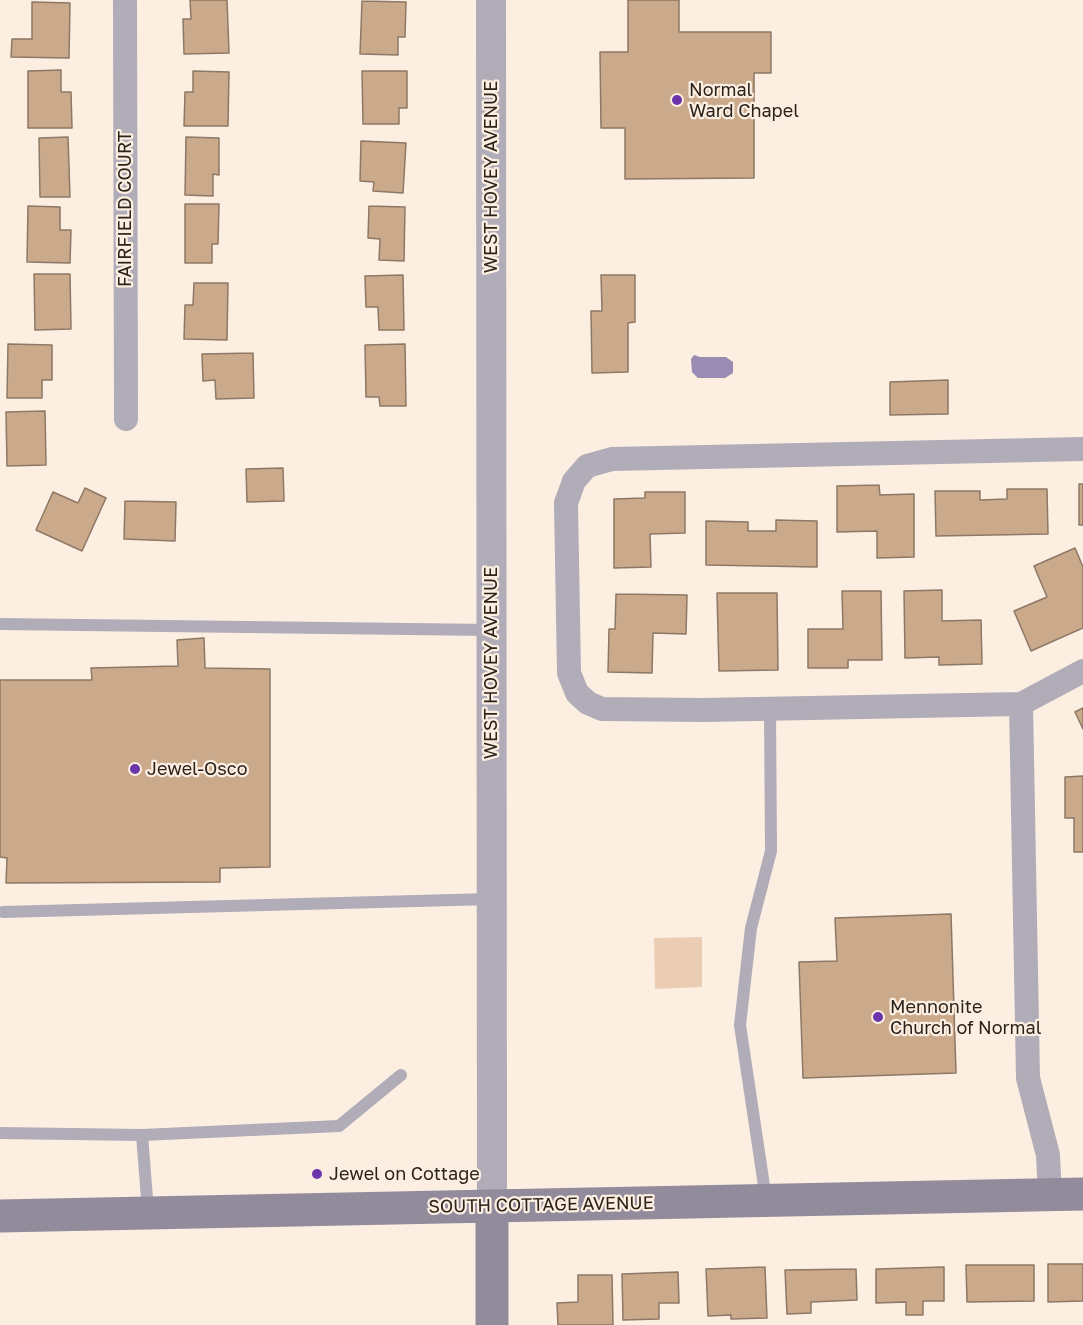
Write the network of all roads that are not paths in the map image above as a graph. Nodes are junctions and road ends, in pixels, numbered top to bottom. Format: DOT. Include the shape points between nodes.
graph roads {
  1 [pos="125,0"];
  2 [pos="491,0"];
  3 [pos="126,418"];
  4 [pos="1083,448"];
  5 [pos="0,624"];
  6 [pos="491,630"];
  7 [pos="1083,671"];
  8 [pos="1021,704"];
  9 [pos="770,708"];
  10 [pos="491,899"];
  11 [pos="3,912"];
  12 [pos="401,1075"];
  13 [pos="0,1133"];
  14 [pos="142,1135"];
  15 [pos="1083,1194"];
  16 [pos="1050,1195"];
  17 [pos="766,1200"];
  18 [pos="492,1206"];
  19 [pos="148,1212"];
  20 [pos="0,1216"];
  21 [pos="492,1325"];
  1 -- 3 [label="street, FAIRFIELD COURT"];
  2 -- 6 [label="street, WEST HOVEY AVENUE"];
  4 -- 9 [label="street" via="612,459 587,466 574,482 566,503 569,673 577,693 602,709"];
  5 -- 6 [label="lane"];
  6 -- 10 [label="street, WEST HOVEY AVENUE"];
  7 -- 8 [label="street"];
  8 -- 9 [label="street"];
  8 -- 16 [label="street" via="1028,1078 1048,1155"];
  9 -- 17 [label="lane" via="771,851 751,928 741,1025"];
  10 -- 11 [label="lane"];
  10 -- 18 [label="street, WEST HOVEY AVENUE"];
  12 -- 14 [label="lane" via="339,1126"];
  13 -- 14 [label="lane"];
  14 -- 19 [label="lane"];
  15 -- 16 [label="main road, SOUTH COTTAGE AVENUE"];
  16 -- 17 [label="main road, SOUTH COTTAGE AVENUE"];
  17 -- 18 [label="main road, SOUTH COTTAGE AVENUE"];
  18 -- 19 [label="main road, SOUTH COTTAGE AVENUE"];
  18 -- 21 [label="main road, WEST HOVEY AVENUE"];
  19 -- 20 [label="main road, SOUTH COTTAGE AVENUE"];
}
